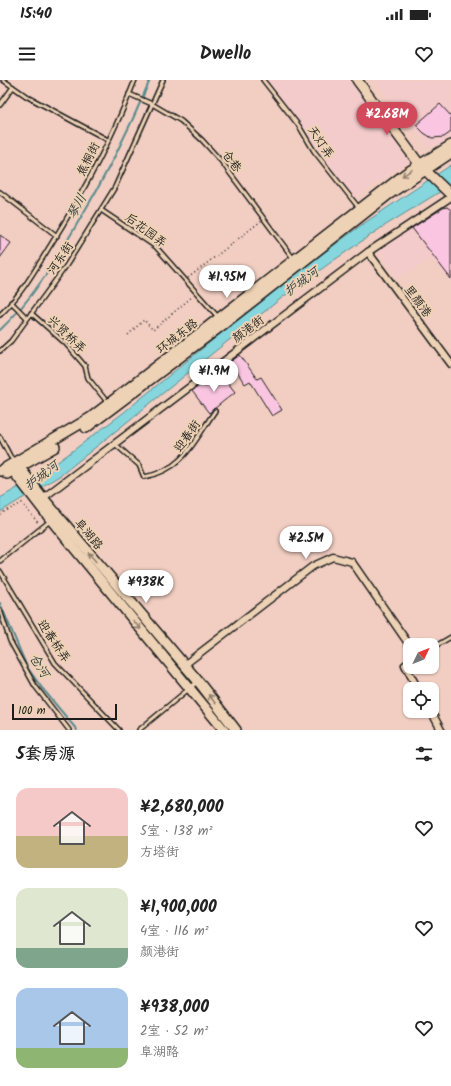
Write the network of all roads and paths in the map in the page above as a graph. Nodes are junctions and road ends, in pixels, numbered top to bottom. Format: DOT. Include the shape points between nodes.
graph roads {
  1 [pos="3,80"];
  2 [pos="135,80"];
  3 [pos="163,80"];
  4 [pos="263,80"];
  5 [pos="357,80"];
  6 [pos="364,80"];
  7 [pos="13,87"];
  8 [pos="130,94"];
  9 [pos="152,104"];
  10 [pos="0,105"];
  11 [pos="108,140"];
  12 [pos="451,145"];
  13 [pos="451,153"];
  14 [pos="425,166"];
  15 [pos="0,192"];
  16 [pos="451,195"];
  17 [pos="101,210"];
  18 [pos="362,212"];
  19 [pos="264,219"];
  20 [pos="57,236"];
  21 [pos="368,252"];
  22 [pos="296,261"];
  23 [pos="187,280"];
  24 [pos="197,292"];
  25 [pos="11,302"];
  26 [pos="31,313"];
  27 [pos="0,315"];
  28 [pos="28,318"];
  29 [pos="222,321"];
  30 [pos="128,335"];
  31 [pos="0,351"];
  32 [pos="451,364"];
  33 [pos="110,406"];
  34 [pos="215,411"];
  35 [pos="0,436"];
  36 [pos="115,444"];
  37 [pos="14,465"];
  38 [pos="0,471"];
  39 [pos="0,477"];
  40 [pos="38,496"];
  41 [pos="0,514"];
  42 [pos="54,518"];
  43 [pos="42,528"];
  44 [pos="0,561"];
  45 [pos="0,571"];
  46 [pos="0,610"];
  47 [pos="451,637"];
  48 [pos="404,638"];
  49 [pos="439,644"];
  50 [pos="184,665"];
  51 [pos="198,681"];
  52 [pos="190,688"];
  53 [pos="435,718"];
  54 [pos="69,730"];
  55 [pos="119,730"];
  56 [pos="139,730"];
  57 [pos="224,730"];
  58 [pos="236,730"];
  59 [pos="441,730"];
  1 -- 7 [label="lane"];
  2 -- 8 [label="lane, 焦桐街"];
  3 -- 9 [label="lane, 河东街"];
  4 -- 18 [label="lane, 天灯弄"];
  5 -- 14 [label="main road"];
  6 -- 14 [label="main road"];
  7 -- 10 [label="lane"];
  7 -- 11 [label="lane"];
  8 -- 9 [label="lane, 仓巷"];
  8 -- 11 [label="lane, 焦桐街"];
  9 -- 17 [label="lane, 河东街" via="115,187"];
  9 -- 19 [label="lane, 仓巷" via="181,121 202,140"];
  11 -- 20 [label="lane, 焦桐街"];
  12 -- 14 [label="main road, 环城东路"];
  13 -- 14 [label="main road, 环城东路"];
  14 -- 16 [label="main road"];
  14 -- 18 [label="main road, 环城东路"];
  15 -- 20 [label="lane"];
  16 -- 21 [label="street, 颜港街"];
  17 -- 23 [label="lane, 后花园弄" via="156,247"];
  17 -- 26 [label="lane, 河东街" via="66,266"];
  18 -- 22 [label="main road, 环城东路"];
  19 -- 22 [label="lane, 仓巷"];
  19 -- 23 [label="path"];
  20 -- 25 [label="lane, 焦桐街" via="30,280"];
  21 -- 32 [label="street, 里颜港"];
  21 -- 36 [label="street, 颜港街"];
  22 -- 29 [label="main road, 环城东路"];
  23 -- 24 [label="lane, 后花园弄"];
  24 -- 29 [label="lane, 后花园弄"];
  24 -- 30 [label="path" via="153,330 144,320"];
  25 -- 27 [label="lane, 焦桐街"];
  25 -- 28 [label="lane"];
  26 -- 28 [label="lane, 河东街"];
  26 -- 33 [label="lane, 兴贤桥弄" via="86,366 88,378"];
  28 -- 31 [label="lane, 河东街"];
  29 -- 33 [label="main road, 环城东路"];
  33 -- 37 [label="main road, 环城东路" via="97,421"];
  34 -- 36 [label="lane, 迎春街" via="186,455 175,465 156,474 144,476 139,465"];
  35 -- 37 [label="lane"];
  36 -- 40 [label="street, 颜港街"];
  37 -- 38 [label="main road"];
  37 -- 39 [label="main road"];
  37 -- 40 [label="main road, 阜湖路"];
  40 -- 42 [label="main road, 阜湖路"];
  41 -- 43 [label="path" via="22,503"];
  42 -- 43 [label="lane"];
  50 -- 42 [label="main road, 阜湖路, one-way"];
  42 -- 52 [label="main road, 阜湖路, one-way"];
  43 -- 44 [label="lane"];
  45 -- 55 [label="lane, 迎春桥弄" via="55,663"];
  46 -- 54 [label="lane" via="10,641 34,686"];
  47 -- 49 [label="lane"];
  48 -- 50 [label="street" via="352,562 333,557 313,566"];
  50 -- 51 [label="main road, 阜湖路"];
  51 -- 52 [label="lane"];
  58 -- 51 [label="main road, 阜湖路, one-way"];
  52 -- 56 [label="lane"];
  52 -- 57 [label="main road, 阜湖路"];
  53 -- 59 [label="street"];
}
